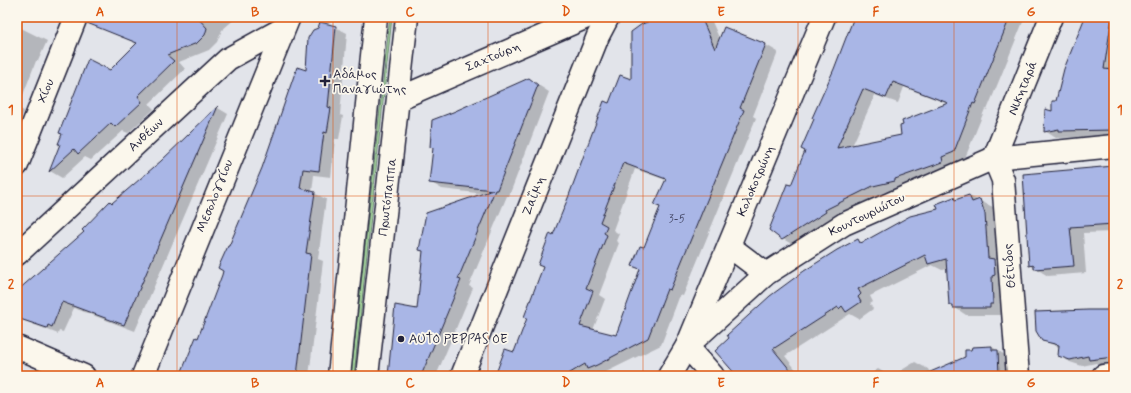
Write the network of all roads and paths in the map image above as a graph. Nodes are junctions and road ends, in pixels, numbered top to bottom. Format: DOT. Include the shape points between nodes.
graph roads {
  1 [pos="76,17"];
  2 [pos="376,17"];
  3 [pos="407,17"];
  4 [pos="587,17"];
  5 [pos="608,17"];
  6 [pos="824,17"];
  7 [pos="1051,17"];
  8 [pos="286,23"];
  9 [pos="400,98"];
  10 [pos="1114,146"];
  11 [pos="994,158"];
  12 [pos="17,164"];
  13 [pos="728,246"];
  14 [pos="17,254"];
  15 [pos="766,274"];
  16 [pos="687,346"];
  17 [pos="17,348"];
  18 [pos="1114,375"];
  19 [pos="84,376"];
  20 [pos="143,376"];
  21 [pos="338,376"];
  22 [pos="367,376"];
  23 [pos="462,376"];
  24 [pos="669,376"];
  25 [pos="713,376"];
  26 [pos="1018,376"];
  27 [pos="1103,376"];
  1 -- 12 [label="street, Χίου"];
  2 -- 21 [label="street"];
  3 -- 9 [label="street, Πρωτόπαππα"];
  4 -- 9 [label="street, Σαχτούρη"];
  5 -- 23 [label="street, Ζαΐμη" via="598,36"];
  6 -- 13 [label="street, Κολοκοτρώνη"];
  7 -- 11 [label="street, Νικηταρά"];
  8 -- 14 [label="street, Ανθέων" via="228,59"];
  8 -- 20 [label="street, Μεσολογγίου"];
  9 -- 22 [label="street, Πρωτόπαππα"];
  10 -- 11 [label="street, Κουντουριώτου"];
  11 -- 15 [label="street, Κουντουριώτου" via="844,224"];
  11 -- 26 [label="street, Θέτιδος" via="1003,180"];
  13 -- 15 [label="street"];
  13 -- 16 [label="street, Κολοκοτρώνη"];
  15 -- 16 [label="street, Κουντουριώτου"];
  16 -- 24 [label="street, Κουντουριώτου"];
  16 -- 25 [label="street"];
  17 -- 19 [label="street"];
  18 -- 27 [label="street"];
}
